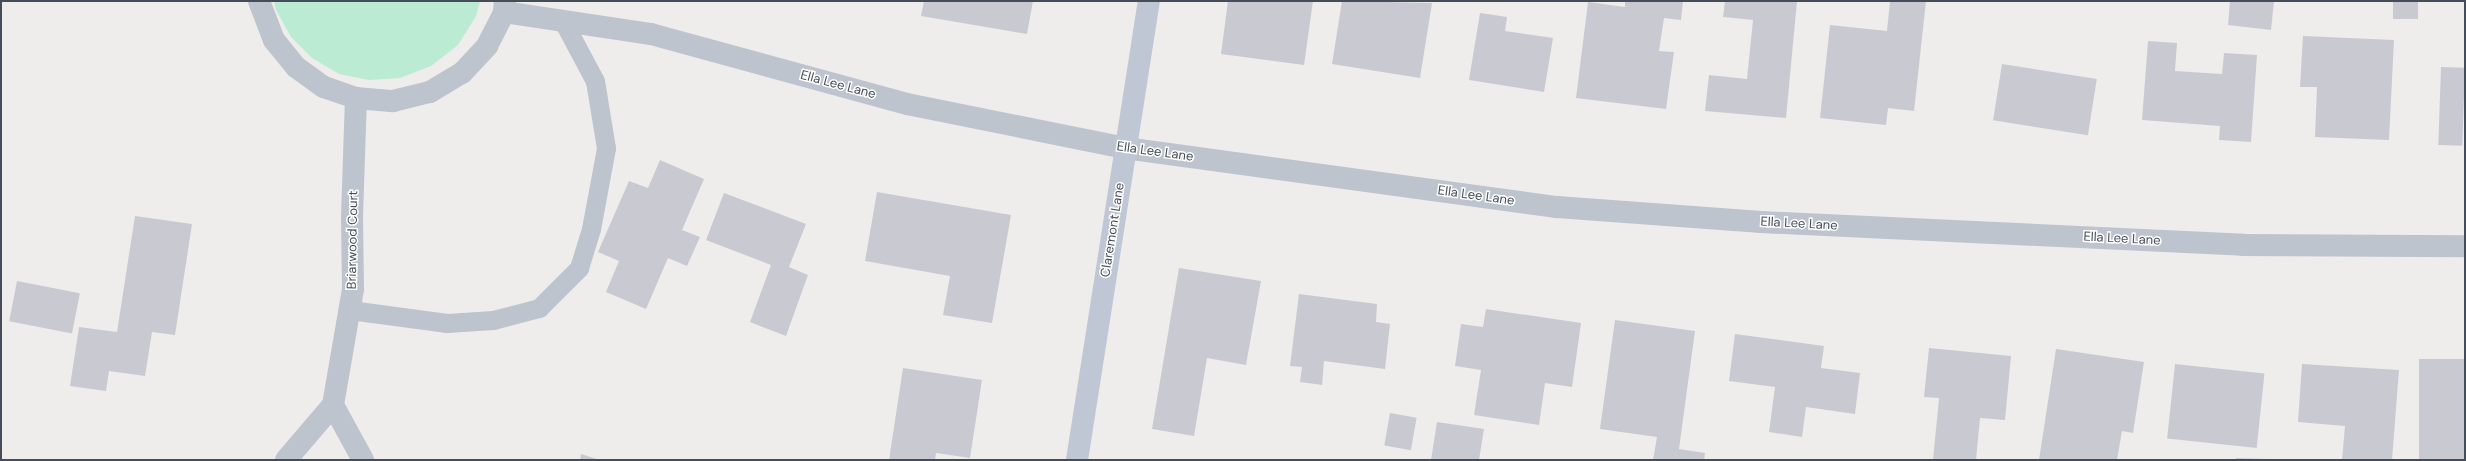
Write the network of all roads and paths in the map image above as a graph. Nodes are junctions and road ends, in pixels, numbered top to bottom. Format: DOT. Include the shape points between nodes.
graph roads {
  1 [pos="1149,1"];
  2 [pos="257,4"];
  3 [pos="504,7"];
  4 [pos="563,21"];
  5 [pos="356,98"];
  6 [pos="1125,148"];
  7 [pos="2465,246"];
  8 [pos="350,310"];
  9 [pos="333,405"];
  10 [pos="286,460"];
  11 [pos="363,460"];
  12 [pos="1077,460"];
  1 -- 6 [label="street, Claremont Lane"];
  2 -- 5 [label="street" via="274,40 296,67 324,87"];
  3 -- 4 [label="street, Ella Lee Lane"];
  3 -- 5 [label="street" via="487,46 462,73 430,92 393,101"];
  4 -- 6 [label="street, Ella Lee Lane" via="651,34 907,104"];
  4 -- 8 [label="lane" via="595,81 606,148 592,229 579,268 539,308 493,320 447,323"];
  5 -- 8 [label="street, Briarwood Court" via="352,217 353,290"];
  6 -- 7 [label="street, Ella Lee Lane" via="1557,207 1730,220 2243,245"];
  6 -- 12 [label="street, Claremont Lane"];
  8 -- 9 [label="street, Briarwood Court"];
  9 -- 10 [label="street"];
  9 -- 11 [label="street"];
}
